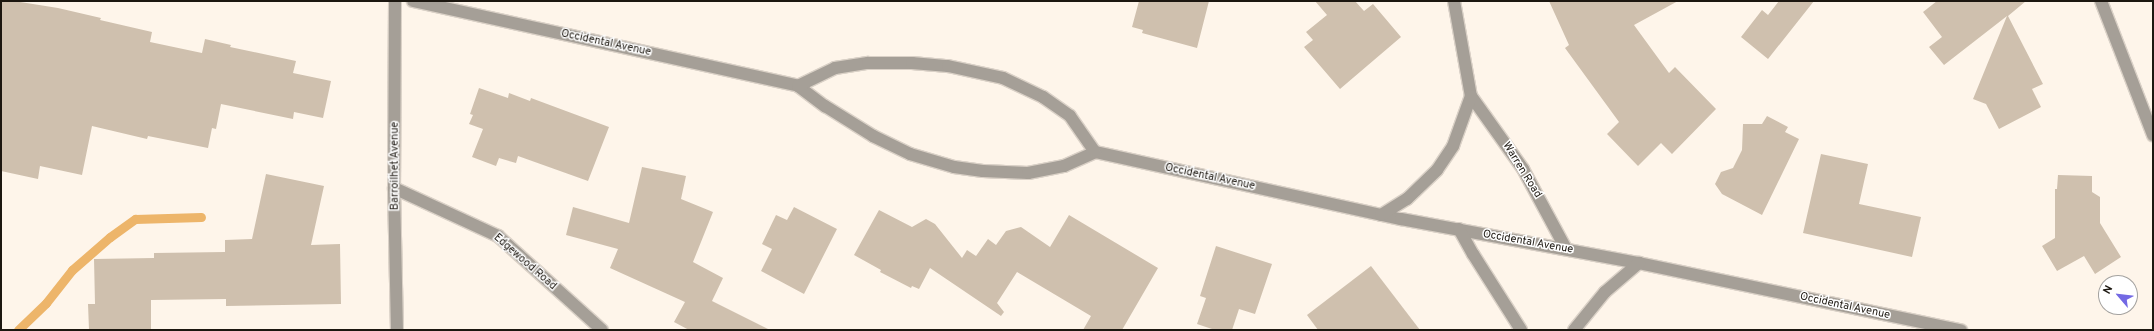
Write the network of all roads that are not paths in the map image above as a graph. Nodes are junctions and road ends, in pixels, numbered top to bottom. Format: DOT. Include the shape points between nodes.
graph roads {
  1 [pos="395,1"];
  2 [pos="413,1"];
  3 [pos="1454,1"];
  4 [pos="2103,2"];
  5 [pos="798,86"];
  6 [pos="1471,96"];
  7 [pos="2153,135"];
  8 [pos="1095,152"];
  9 [pos="394,188"];
  10 [pos="1381,215"];
  11 [pos="1459,229"];
  12 [pos="1566,249"];
  13 [pos="1639,263"];
  14 [pos="397,330"];
  15 [pos="602,330"];
  16 [pos="1521,330"];
  17 [pos="1574,330"];
  18 [pos="1961,330"];
  1 -- 9 [label="street, Barroilhet Avenue"];
  2 -- 5 [label="street, Occidental Avenue"];
  3 -- 6 [label="street, Warren Road"];
  4 -- 7 [label="street"];
  5 -- 8 [label="street, Occidental Avenue" via="873,136 910,154 954,167 1028,173 1064,166"];
  5 -- 8 [label="street" via="835,68 868,63 948,66 1003,78 1043,97 1070,116"];
  6 -- 10 [label="street, Warren Road" via="1453,146 1437,170 1407,200"];
  6 -- 12 [label="street, Warren Road" via="1523,169"];
  8 -- 10 [label="street, Occidental Avenue"];
  9 -- 14 [label="street, Barroilhet Avenue"];
  9 -- 15 [label="street, Edgewood Road" via="498,236"];
  10 -- 11 [label="street, Occidental Avenue"];
  11 -- 12 [label="street, Occidental Avenue"];
  11 -- 16 [label="street"];
  12 -- 13 [label="street, Occidental Avenue"];
  13 -- 17 [label="street" via="1605,292"];
  13 -- 18 [label="street, Occidental Avenue"];
}
